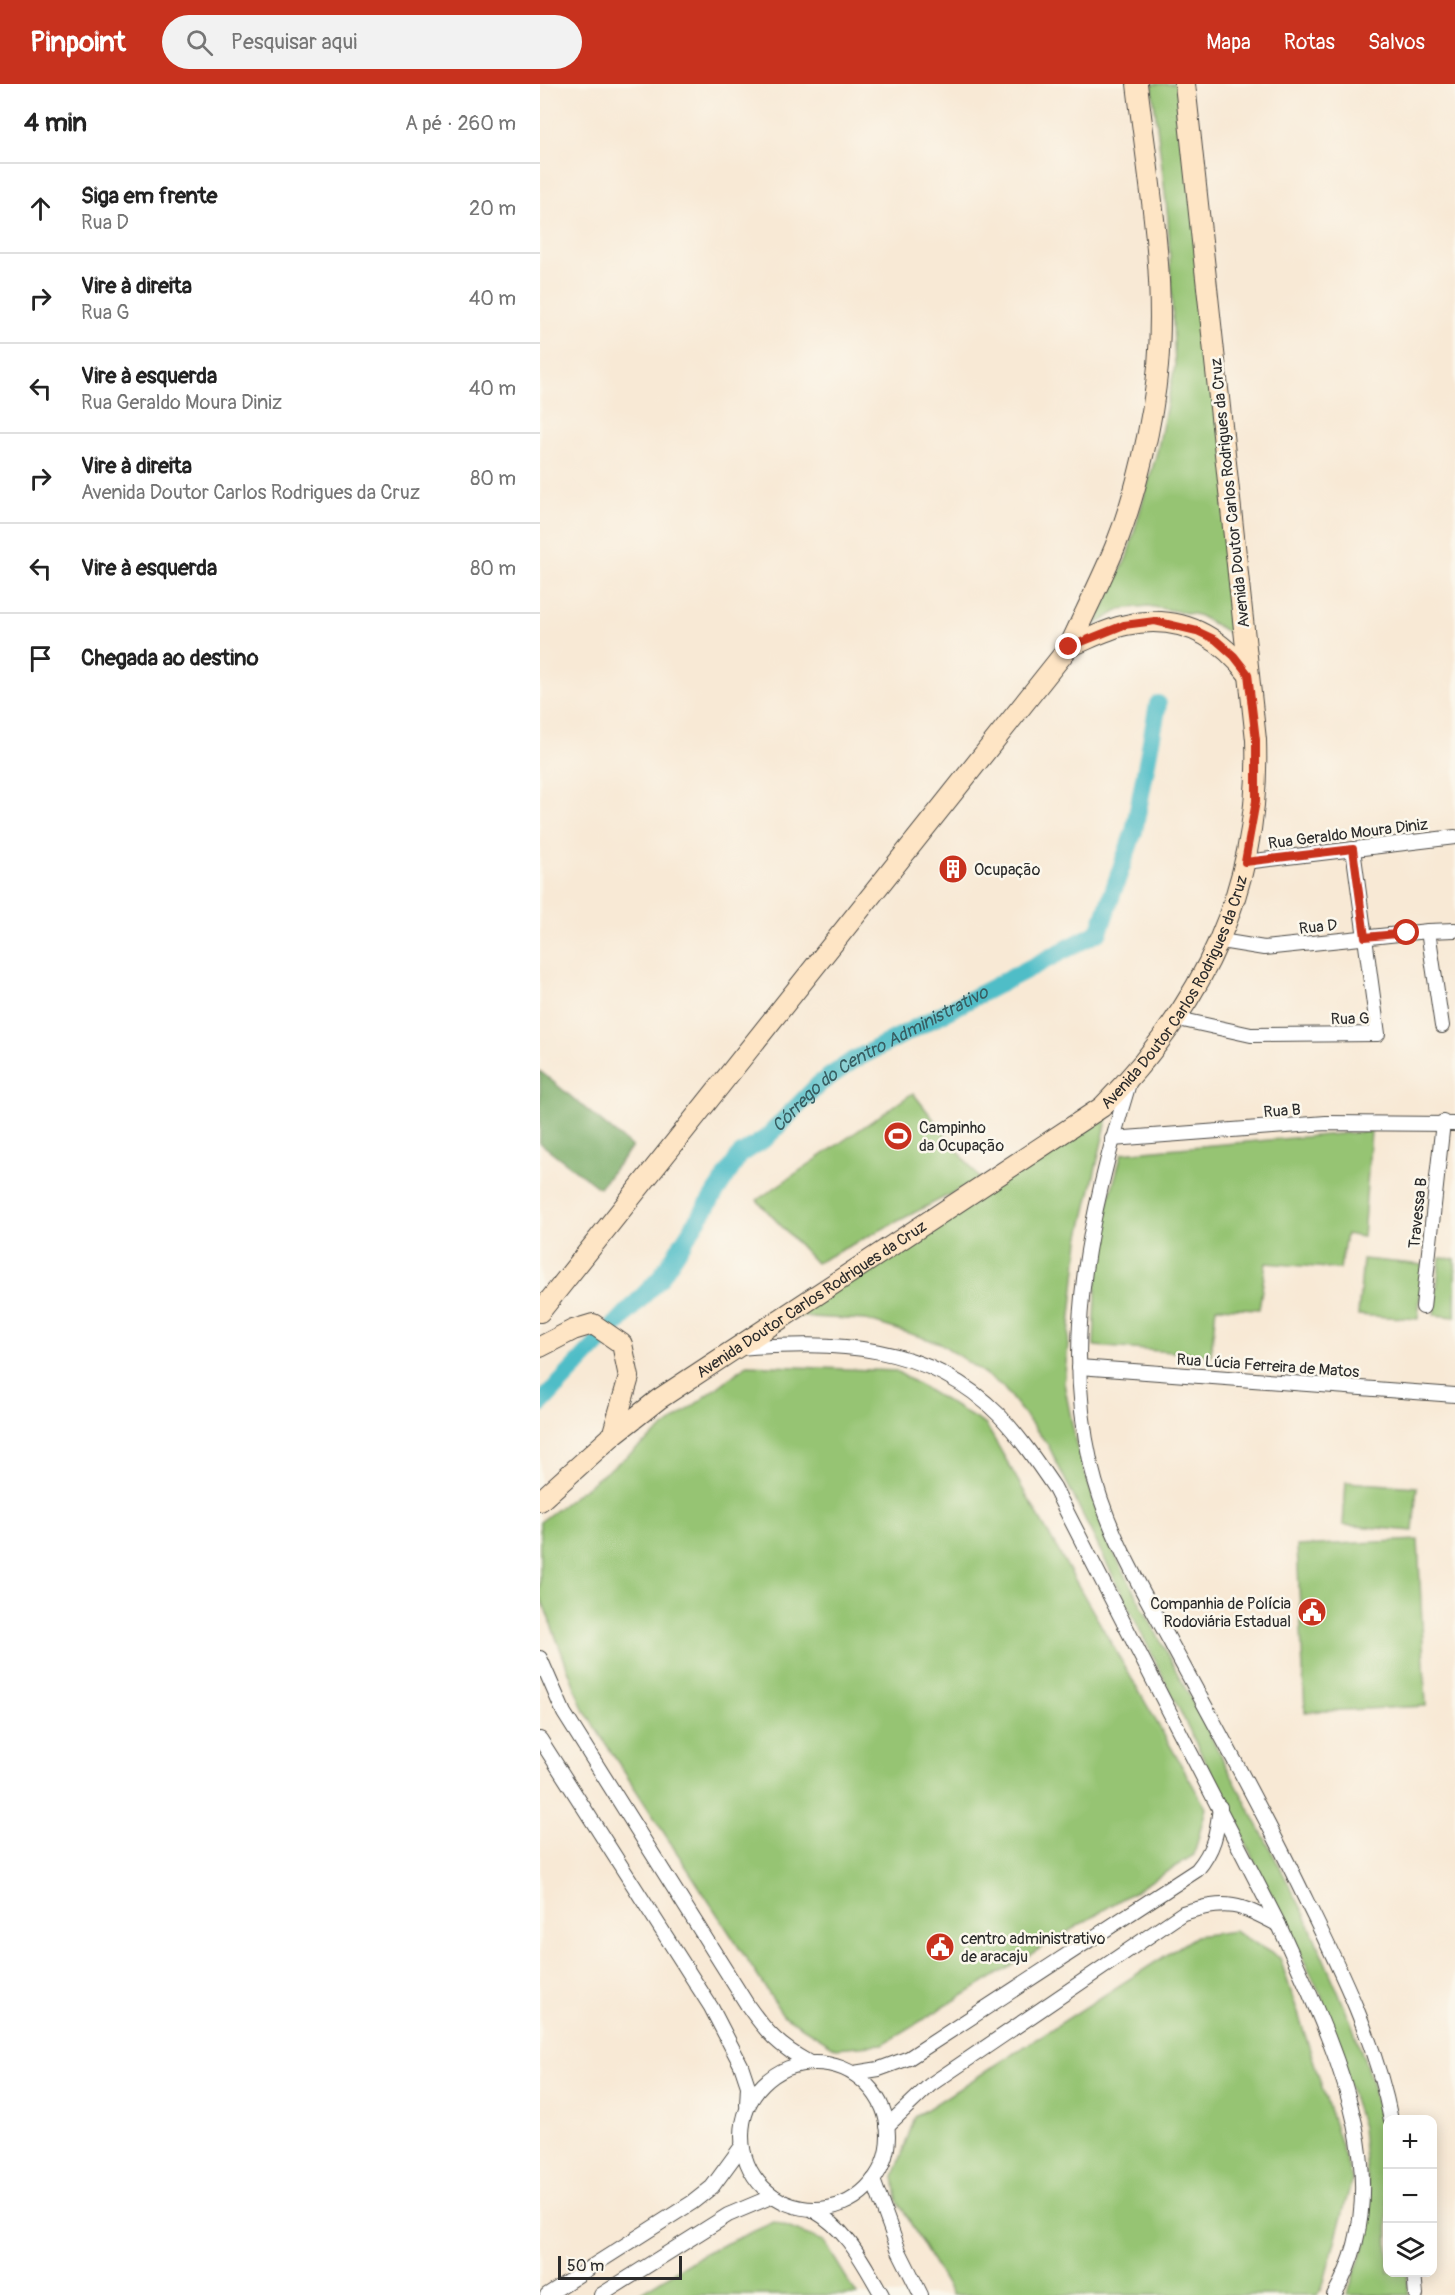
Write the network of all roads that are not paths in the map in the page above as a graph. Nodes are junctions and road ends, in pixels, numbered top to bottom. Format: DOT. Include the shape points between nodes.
graph roads {
  1 [pos="1137,84"];
  2 [pos="1185,84"];
  3 [pos="1069,647"];
  4 [pos="1248,674"];
  5 [pos="1455,837"];
  6 [pos="1353,849"];
  7 [pos="1245,862"];
  8 [pos="1455,930"];
  9 [pos="1428,931"];
  10 [pos="1365,937"];
  11 [pos="1221,941"];
  12 [pos="1174,1018"];
  13 [pos="1442,1026"];
  14 [pos="1131,1077"];
  15 [pos="1449,1123"];
  16 [pos="1112,1139"];
  17 [pos="1424,1307"];
  18 [pos="540,1312"];
  19 [pos="540,1347"];
  20 [pos="734,1348"];
  21 [pos="1079,1367"];
  22 [pos="1455,1395"];
  23 [pos="612,1436"];
  24 [pos="540,1502"];
  25 [pos="540,1658"];
  26 [pos="540,1739"];
  27 [pos="1220,1807"];
  28 [pos="1279,1925"];
  29 [pos="808,2062"];
  30 [pos="854,2073"];
  31 [pos="747,2106"];
  32 [pos="1389,2115"];
  33 [pos="887,2126"];
  34 [pos="742,2146"];
  35 [pos="873,2180"];
  36 [pos="773,2196"];
  37 [pos="813,2210"];
  38 [pos="1414,2277"];
  39 [pos="547,2295"];
  40 [pos="601,2295"];
  41 [pos="882,2295"];
  42 [pos="921,2295"];
  43 [pos="1334,2295"];
  44 [pos="1416,2295"];
  1 -- 3 [label="main road" via="1155,244 1158,364 1145,445 1116,546"];
  2 -- 4 [label="main road, Avenida Doutor Carlos Rodrigues da Cruz"];
  3 -- 4 [label="main road" via="1124,625 1155,621 1216,640"];
  3 -- 18 [label="main road"];
  4 -- 7 [label="main road, Avenida Doutor Carlos Rodrigues da Cruz" via="1257,783"];
  5 -- 6 [label="street, Rua Geraldo Moura Diniz"];
  6 -- 7 [label="street, Rua Geraldo Moura Diniz"];
  6 -- 10 [label="street, Rua G"];
  7 -- 11 [label="main road, Avenida Doutor Carlos Rodrigues da Cruz"];
  8 -- 9 [label="street, Rua D"];
  9 -- 10 [label="street, Rua D"];
  9 -- 13 [label="street"];
  10 -- 11 [label="street, Rua D" via="1264,948"];
  10 -- 12 [label="street, Rua G" via="1379,1028 1376,1035 1251,1035"];
  11 -- 12 [label="main road, Avenida Doutor Carlos Rodrigues da Cruz"];
  12 -- 14 [label="main road, Avenida Doutor Carlos Rodrigues da Cruz"];
  14 -- 16 [label="street"];
  14 -- 20 [label="main road, Avenida Doutor Carlos Rodrigues da Cruz" via="1102,1107"];
  15 -- 16 [label="street, Rua B" via="1326,1123"];
  15 -- 17 [label="street, Travessa B"];
  16 -- 21 [label="street" via="1090,1228 1081,1303"];
  19 -- 23 [label="main road" via="593,1324 622,1344 629,1377"];
  20 -- 23 [label="main road, Avenida Doutor Carlos Rodrigues da Cruz"];
  20 -- 27 [label="street" via="802,1343 885,1351 935,1370 998,1413 1054,1487"];
  21 -- 22 [label="street, Rua Lúcia Ferreira de Matos"];
  21 -- 32 [label="street" via="1091,1465 1117,1541 1272,1830 1344,1978 1372,2052"];
  23 -- 24 [label="main road, Avenida Doutor Carlos Rodrigues da Cruz"];
  25 -- 29 [label="street" via="564,1713 748,2006 768,2034"];
  26 -- 31 [label="street" via="711,2007 741,2065 748,2086"];
  27 -- 28 [label="street"];
  27 -- 30 [label="street" via="1216,1842 1197,1870 909,2058"];
  28 -- 33 [label="street" via="1244,1907 1223,1904 1183,1913 930,2085"];
  28 -- 43 [label="street" via="1336,2065 1356,2127 1361,2158 1363,2188 1357,2237 1352,2258"];
  29 -- 30 [label="street" via="832,2064"];
  29 -- 31 [label="street" via="783,2069 762,2085"];
  30 -- 33 [label="street" via="870,2087 882,2106"];
  31 -- 34 [label="street"];
  33 -- 35 [label="street" via="885,2154"];
  34 -- 36 [label="street" via="747,2166"];
  34 -- 39 [label="street" via="712,2187 693,2202"];
  35 -- 37 [label="street" via="857,2196 836,2206"];
  35 -- 42 [label="street" via="899,2251"];
  36 -- 37 [label="street" via="792,2206"];
  36 -- 40 [label="street" via="728,2215"];
  37 -- 41 [label="street" via="849,2238"];
  38 -- 44 [label="street"];
}
